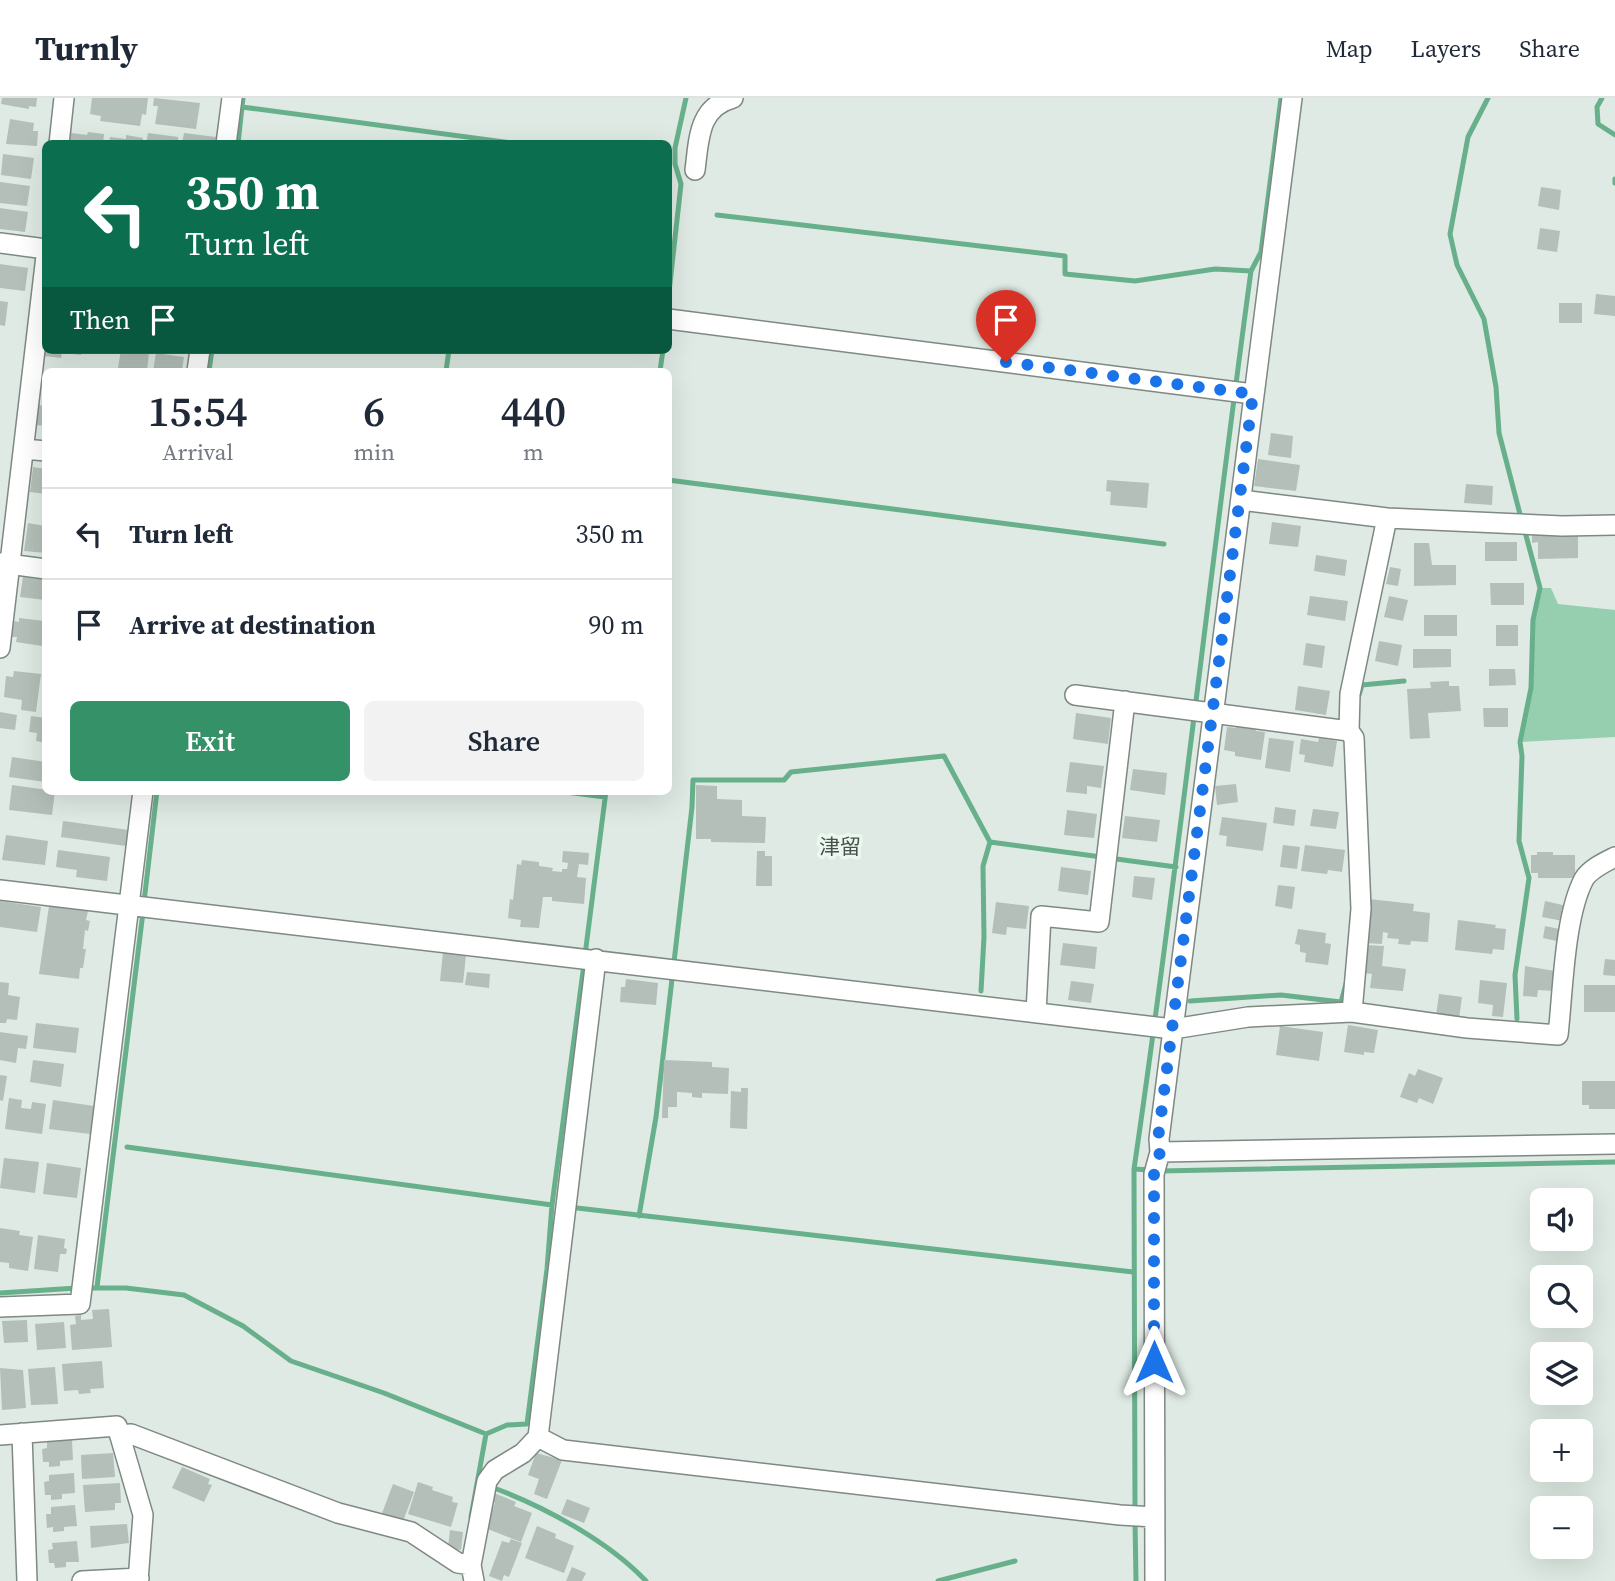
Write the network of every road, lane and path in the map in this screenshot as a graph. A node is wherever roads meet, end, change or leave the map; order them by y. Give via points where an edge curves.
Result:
1 (64, 98) edge
2 (232, 98) edge
3 (733, 98) edge
4 (1292, 98) edge
5 (59, 140) edge
6 (227, 140) edge
7 (696, 164) dead end
8 (0, 243) edge
9 (42, 248) edge
10 (42, 291) edge
11 (672, 320) edge
12 (1253, 394) junction
13 (24, 449) junction
14 (42, 451) edge
15 (1241, 500) junction
16 (1387, 518) junction
17 (1615, 525) edge
18 (5, 564) edge
19 (42, 569) edge
20 (0, 648) edge
21 (1075, 695) dead end
22 (1125, 701) junction
23 (1202, 710) junction
24 (1351, 735) junction
25 (143, 795) edge
26 (1615, 857) edge
27 (0, 890) edge
28 (138, 907) junction
29 (588, 958) junction
30 (1352, 1012) junction
31 (1036, 1013) junction
32 (1164, 1028) junction
33 (1615, 1144) edge
34 (1156, 1163) junction
35 (0, 1307) edge
36 (22, 1433) junction
37 (0, 1435) edge
38 (120, 1435) junction
39 (538, 1437) junction
40 (1155, 1517) junction
41 (468, 1570) edge
42 (139, 1580) edge
43 (27, 1581) edge
44 (82, 1581) edge
45 (1155, 1581) edge

1 - 5 street
2 - 6 street
3 - 7 street via 718,102 701,125
4 - 12 street
8 - 9 street
10 - 13 street
11 - 12 street
12 - 15 street
13 - 14 street
13 - 18 street
15 - 16 street
15 - 23 street
16 - 17 street
16 - 24 street via 1350,694
18 - 19 street
18 - 20 street
21 - 22 street
22 - 23 street
22 - 31 street via 1099,922 1041,916
23 - 24 street
23 - 32 street
24 - 30 street via 1361,909
25 - 28 street
26 - 30 street via 1586,876 1578,896 1558,1035
27 - 28 street
28 - 29 street
28 - 35 street via 80,1304
29 - 31 street
29 - 39 street
30 - 32 street via 1248,1017
31 - 32 street
32 - 34 street
33 - 34 street
34 - 40 street
36 - 37 street
36 - 38 street via 117,1426
36 - 43 street
38 - 41 street via 131,1434 338,1513 411,1532
38 - 42 street via 143,1515
39 - 40 street via 563,1450
39 - 41 street via 523,1453 495,1470 487,1482
40 - 45 street
42 - 44 street

